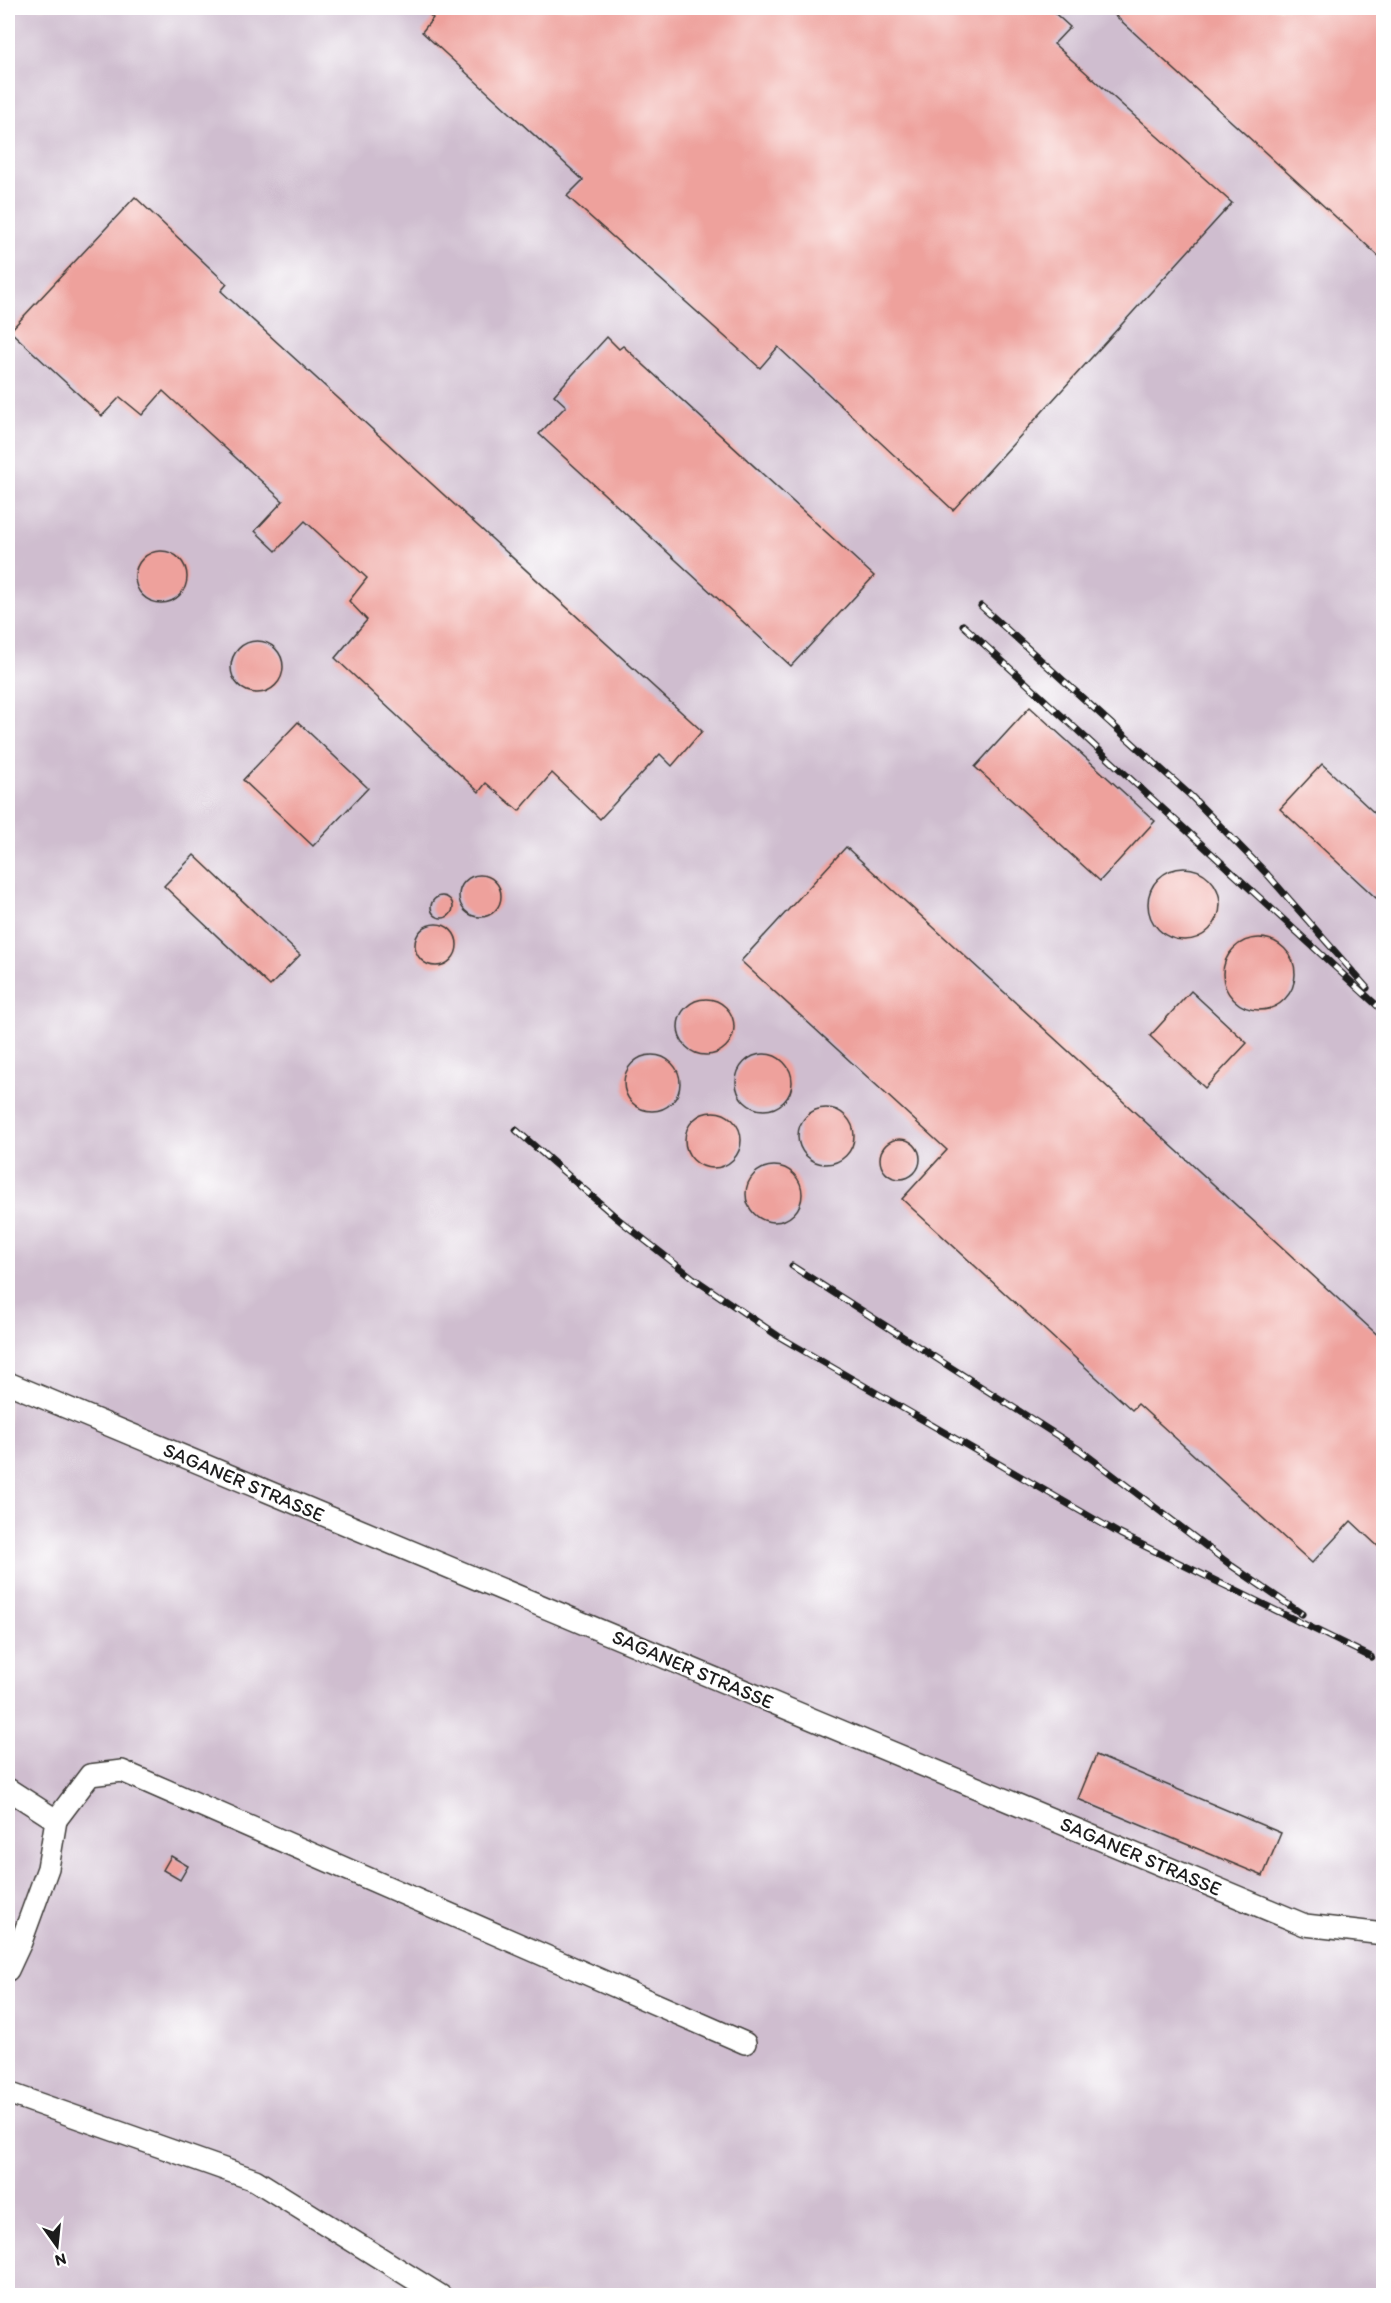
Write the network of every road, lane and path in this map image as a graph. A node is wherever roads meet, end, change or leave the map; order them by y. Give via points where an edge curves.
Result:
1 (8, 1383) edge
2 (8, 1789) edge
3 (56, 1820) junction
4 (1383, 1934) edge
5 (8, 1970) edge
6 (745, 2043) dead end
7 (8, 2093) edge
8 (441, 2295) edge

1 - 4 lane, SAGANER STRASSE via 1305,1925
2 - 3 lane
3 - 5 lane via 48,1868
3 - 6 lane via 90,1775 122,1771
7 - 8 lane via 255,2181

